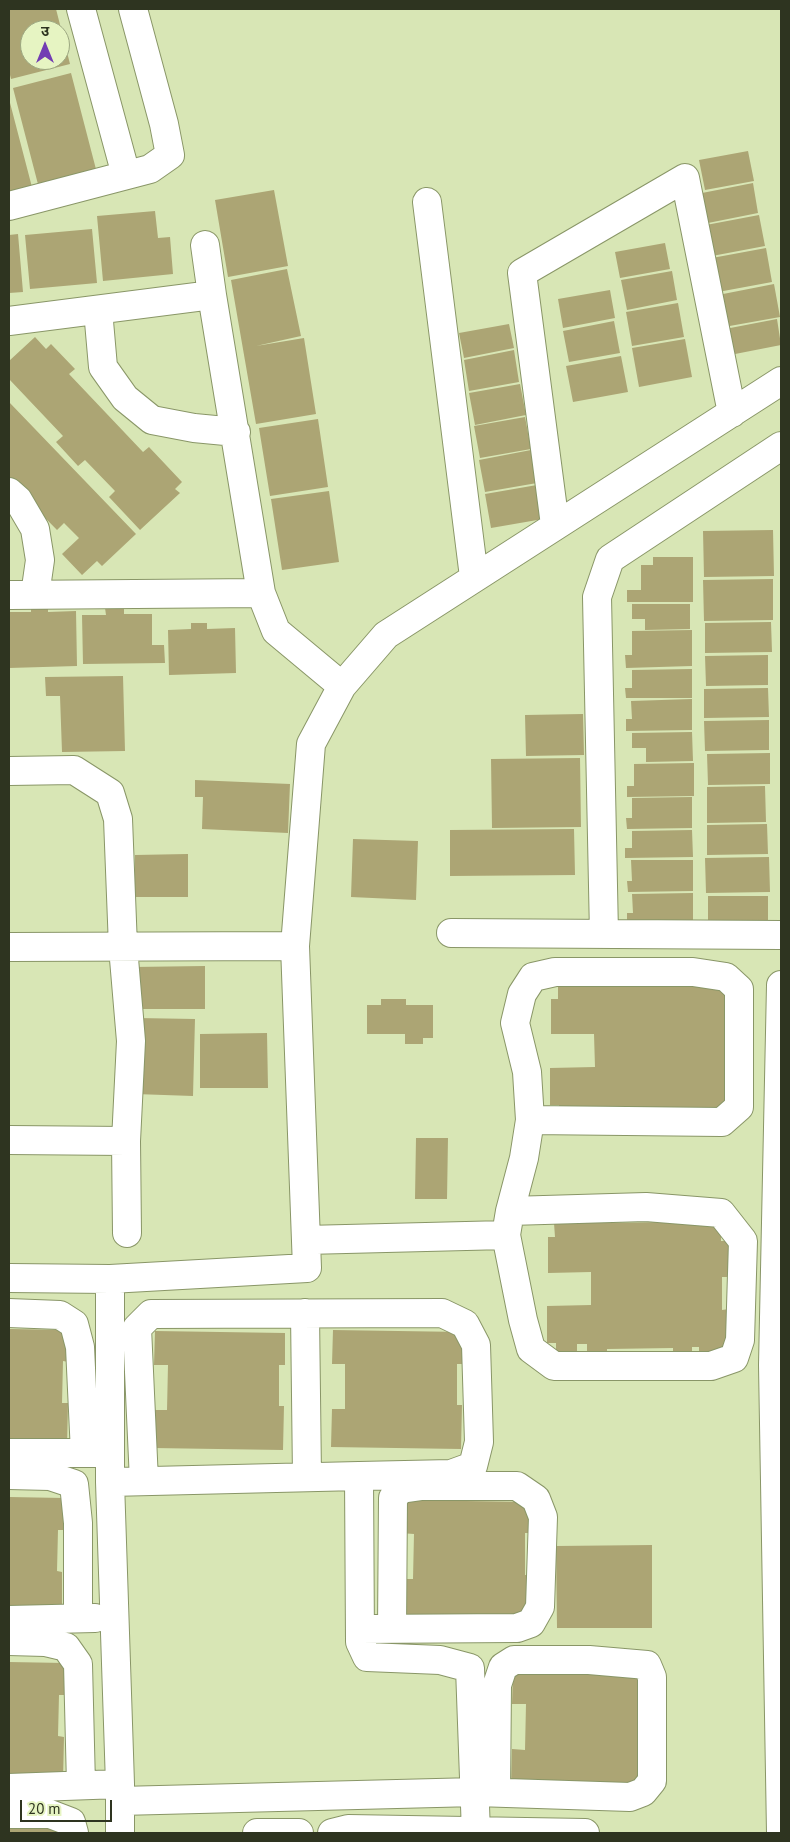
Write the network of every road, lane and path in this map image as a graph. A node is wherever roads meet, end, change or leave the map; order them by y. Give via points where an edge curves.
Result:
1 (81, 9) edge
2 (133, 9) edge
3 (126, 175) junction
4 (428, 202) dead end
5 (9, 206) edge
6 (205, 245) dead end
7 (212, 295) junction
8 (98, 310) junction
9 (9, 320) edge
10 (781, 381) edge
11 (732, 413) junction
12 (236, 432) junction
13 (781, 446) edge
14 (9, 492) edge
15 (555, 525) junction
16 (474, 577) junction
17 (261, 593) junction
18 (22, 595) edge
19 (342, 686) junction
20 (9, 771) edge
21 (451, 933) dead end
22 (604, 934) junction
23 (781, 936) edge
24 (295, 946) junction
25 (9, 947) edge
26 (123, 947) junction
27 (781, 985) edge
28 (530, 1120) junction
29 (9, 1140) edge
30 (126, 1141) junction
31 (508, 1223) junction
32 (127, 1233) dead end
33 (306, 1240) junction
34 (778, 1274) edge
35 (9, 1278) edge
36 (110, 1279) junction
37 (9, 1313) edge
38 (305, 1313) junction
39 (9, 1453) edge
40 (97, 1453) junction
41 (9, 1476) edge
42 (359, 1476) junction
43 (307, 1478) junction
44 (144, 1481) junction
45 (110, 1482) junction
46 (114, 1617) junction
47 (78, 1618) junction
48 (9, 1620) edge
49 (392, 1628) junction
50 (360, 1629) junction
51 (9, 1641) edge
52 (81, 1785) junction
53 (9, 1788) edge
54 (120, 1792) junction
55 (486, 1792) junction
56 (301, 1796) junction
57 (9, 1814) edge
58 (476, 1831) edge
59 (74, 1833) edge
60 (120, 1833) edge
61 (257, 1833) edge
62 (299, 1833) edge
63 (332, 1833) edge
64 (585, 1833) edge
65 (781, 1833) edge

1 - 3 street
2 - 3 street via 170,154 150,169
3 - 5 street
4 - 16 street
6 - 7 street
7 - 8 street
7 - 12 street
8 - 9 street
8 - 12 street via 103,368 125,398 152,420
10 - 11 street
11 - 15 street
11 - 15 street via 685,178 522,273
12 - 17 street
13 - 22 street via 610,559 597,597
14 - 18 street via 18,500 35,529 40,560
15 - 16 street
16 - 19 street via 386,634
17 - 18 street
17 - 19 street via 276,631
19 - 24 street via 311,744
20 - 26 street via 74,770 110,793 118,819
21 - 22 street
22 - 23 street
24 - 26 street
24 - 33 street
25 - 26 street
26 - 30 street via 131,1041
27 - 34 street
28 - 28 street via 527,1072 515,1023 522,994 533,977 555,972 693,972 726,977 739,989 739,1107 722,1122
28 - 31 street
29 - 30 street
30 - 32 street
31 - 31 street via 523,1320 531,1349 554,1366 711,1366 734,1358 740,1340 744,1241 721,1213 646,1207
31 - 33 street
33 - 36 street via 307,1268
34 - 65 street via 773,1365
35 - 36 street
36 - 40 street
37 - 40 street via 60,1315 74,1324
38 - 42 street via 442,1313 465,1324 476,1346 479,1442 473,1466 451,1474
38 - 43 street
38 - 44 street via 151,1314 137,1328
39 - 40 street
40 - 45 street
41 - 47 street via 50,1476 74,1484 78,1523
42 - 43 street
42 - 50 street
43 - 44 street
44 - 45 street
45 - 46 street
46 - 47 street
46 - 54 street
47 - 48 street
49 - 49 street via 517,1628 531,1623 540,1607 541,1597 543,1517 536,1499 517,1486 401,1489 393,1498
49 - 50 street
50 - 55 street via 360,1642 367,1657 440,1660 470,1668
51 - 52 street via 45,1642 66,1647 78,1664
52 - 53 street
52 - 54 street
54 - 56 street
54 - 60 street
55 - 55 street via 497,1685 503,1667 514,1660 589,1660 647,1665 652,1677 652,1781 643,1792 630,1797
55 - 56 street
55 - 58 street
56 - 62 street
57 - 59 street via 50,1814 71,1822
58 - 63 street via 348,1829
58 - 64 street
61 - 62 street

